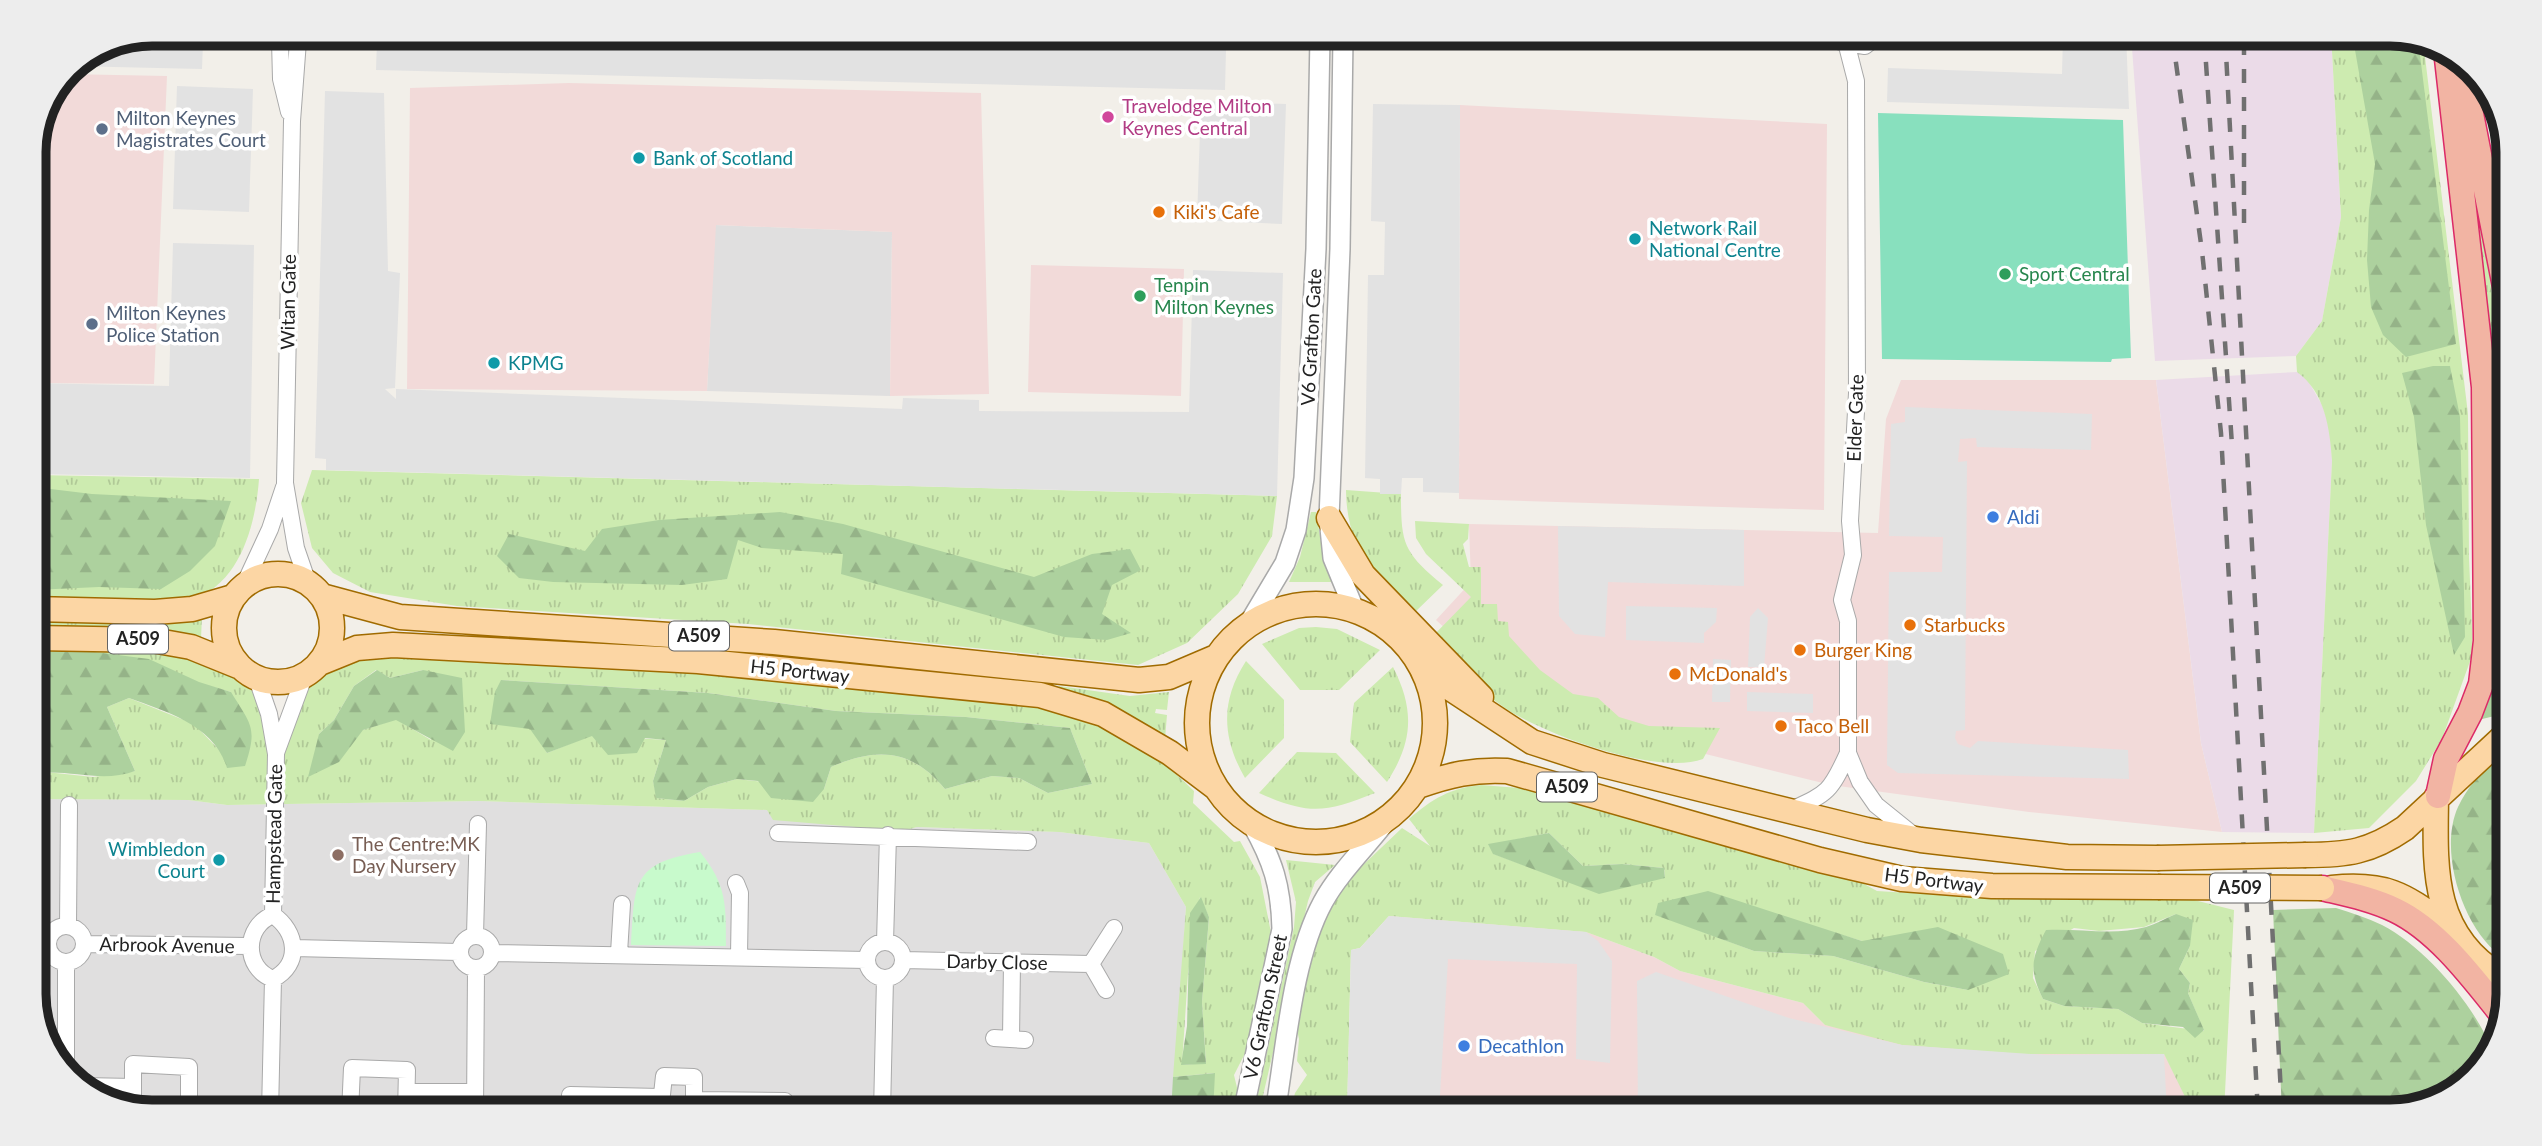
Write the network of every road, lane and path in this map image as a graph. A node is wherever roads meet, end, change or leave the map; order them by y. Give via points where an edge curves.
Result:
1 (280, 46) edge
2 (298, 46) edge
3 (1320, 46) edge
4 (1343, 46) edge
5 (1842, 46) edge
6 (1872, 46) edge
7 (2447, 62) edge
8 (2463, 74) edge
9 (1856, 81) junction
10 (292, 121) junction
11 (2496, 241) edge
12 (285, 483) junction
13 (1329, 518) junction
14 (315, 589) junction
15 (239, 591) junction
16 (46, 609) edge
17 (1354, 609) junction
18 (1391, 618) junction
19 (1235, 637) junction
20 (46, 638) edge
21 (1421, 656) junction
22 (312, 670) junction
23 (248, 673) junction
24 (2496, 743) edge
25 (1848, 753) junction
26 (276, 754) junction
27 (1215, 787) junction
28 (2437, 797) junction
29 (69, 805) dead end
30 (1400, 807) junction
31 (1788, 811) junction
32 (478, 824) dead end
33 (1252, 824) junction
34 (778, 833) dead end
35 (888, 835) junction
36 (1921, 841) junction
37 (1028, 842) dead end
38 (736, 883) dead end
39 (2322, 888) junction
40 (622, 904) dead end
41 (273, 915) junction
42 (68, 926) junction
43 (1114, 928) dead end
44 (2454, 932) junction
45 (475, 935) junction
46 (46, 939) edge
47 (885, 943) junction
48 (84, 944) junction
49 (250, 946) junction
50 (294, 948) junction
51 (46, 949) edge
52 (459, 952) junction
53 (493, 953) junction
54 (620, 953) junction
55 (739, 956) junction
56 (867, 960) junction
57 (903, 960) junction
58 (66, 962) junction
59 (1012, 962) junction
60 (1091, 964) junction
61 (476, 969) junction
62 (2496, 973) edge
63 (885, 978) junction
64 (273, 979) junction
65 (1107, 990) dead end
66 (2495, 1006) edge
67 (994, 1038) dead end
68 (66, 1057) edge
69 (99, 1086) edge
70 (133, 1087) dead end
71 (408, 1092) junction
72 (475, 1092) junction
73 (570, 1095) dead end
74 (270, 1100) edge
75 (349, 1100) edge
76 (407, 1100) edge
77 (475, 1100) edge
78 (615, 1100) edge
79 (661, 1100) edge
80 (695, 1100) edge
81 (882, 1100) edge
82 (1246, 1100) edge
83 (1277, 1100) edge

1 - 10 street, Witan Gate via 281,79
2 - 10 street, Witan Gate
3 - 19 street, V6 Grafton Gate via 1316,249 1300,510 1285,563
4 - 13 street, V6 Grafton Gate
5 - 9 street, Elder Gate
6 - 9 street, Elder Gate
7 - 28 highway via 2484,387 2486,641 2481,684 2446,759
8 - 11 highway
9 - 25 street, Elder Gate via 1853,555 1842,600 1848,621
10 - 12 street, Witan Gate
12 - 14 street, Witan Gate via 296,548
12 - 15 street, Witan Gate via 270,529
13 - 17 street, V6 Grafton Gate via 1333,558
13 - 18 main road
14 - 15 main road via 276,574 259,577
14 - 19 main road, H5 Portway / A509 via 400,617 699,636 1139,680 1169,677
14 - 22 main road via 330,612 333,630 329,648
15 - 16 main road, A509 via 192,609
15 - 23 main road via 225,614 223,633 228,650
17 - 18 main road, A509
17 - 19 main road, A509 via 1301,604 1270,612
18 - 21 main road
19 - 27 main road, A509 via 1199,702 1198,741
20 - 23 main road, A509 via 152,639 191,648
21 - 30 main road via 1436,718 1428,766
21 - 31 main road, H5 Portway / A509 via 1500,723 1532,742 1603,765
22 - 23 main road via 273,683
22 - 26 street, Hampstead Gate
22 - 27 main road, H5 Portway / A509 via 357,648 393,645 698,661 1040,695 1112,719 1170,753
23 - 26 street, Hampstead Gate via 269,714
24 - 28 main road, H5 Portway
25 - 31 street, Elder Gate via 1825,795
25 - 36 street, Elder Gate via 1876,806
26 - 41 street, Hampstead Gate
27 - 33 main road, A509
28 - 36 main road, H5 Portway / A509, bridge via 2405,828 2371,848 2345,855 2067,857
28 - 44 main road via 2435,873
29 - 42 street
30 - 33 main road, A509 via 1360,834 1327,842 1292,840
30 - 39 main road, H5 Portway / A509, bridge via 1456,772 1507,771 1902,879 1992,886
30 - 83 street, V6 Grafton Street via 1335,883 1303,949
31 - 36 main road, H5 Portway / A509
32 - 45 street
33 - 82 street, V6 Grafton Street via 1273,861 1282,929
34 - 35 street
35 - 37 street
35 - 47 street
38 - 55 street via 740,893
39 - 44 main road, H5 Portway / A509 via 2385,888
39 - 66 highway via 2398,911 2431,936
40 - 54 street
41 - 49 street via 262,919
41 - 50 street via 285,923
42 - 46 street
42 - 48 street via 79,932
43 - 60 street
44 - 62 main road
45 - 52 street via 466,939
45 - 53 street via 486,939
47 - 56 street via 871,950
47 - 57 street via 899,950
48 - 49 street, Arbrook Avenue
48 - 58 street via 79,956
49 - 64 street via 252,961 261,974
50 - 52 street
50 - 64 street via 283,974
51 - 58 street
52 - 61 street via 463,962
53 - 54 street
53 - 61 street via 486,966
54 - 55 street
55 - 56 street
56 - 63 street via 874,975
57 - 59 street, Darby Close
57 - 63 street via 899,971
58 - 68 street
59 - 60 street, Darby Close
59 - 67 street via 1018,1039
60 - 65 street
61 - 72 street
63 - 81 street
64 - 74 street
69 - 70 street
71 - 72 street
71 - 75 street via 407,1070 352,1068
71 - 76 street
72 - 77 street
73 - 78 street
79 - 80 street via 664,1076 694,1077

